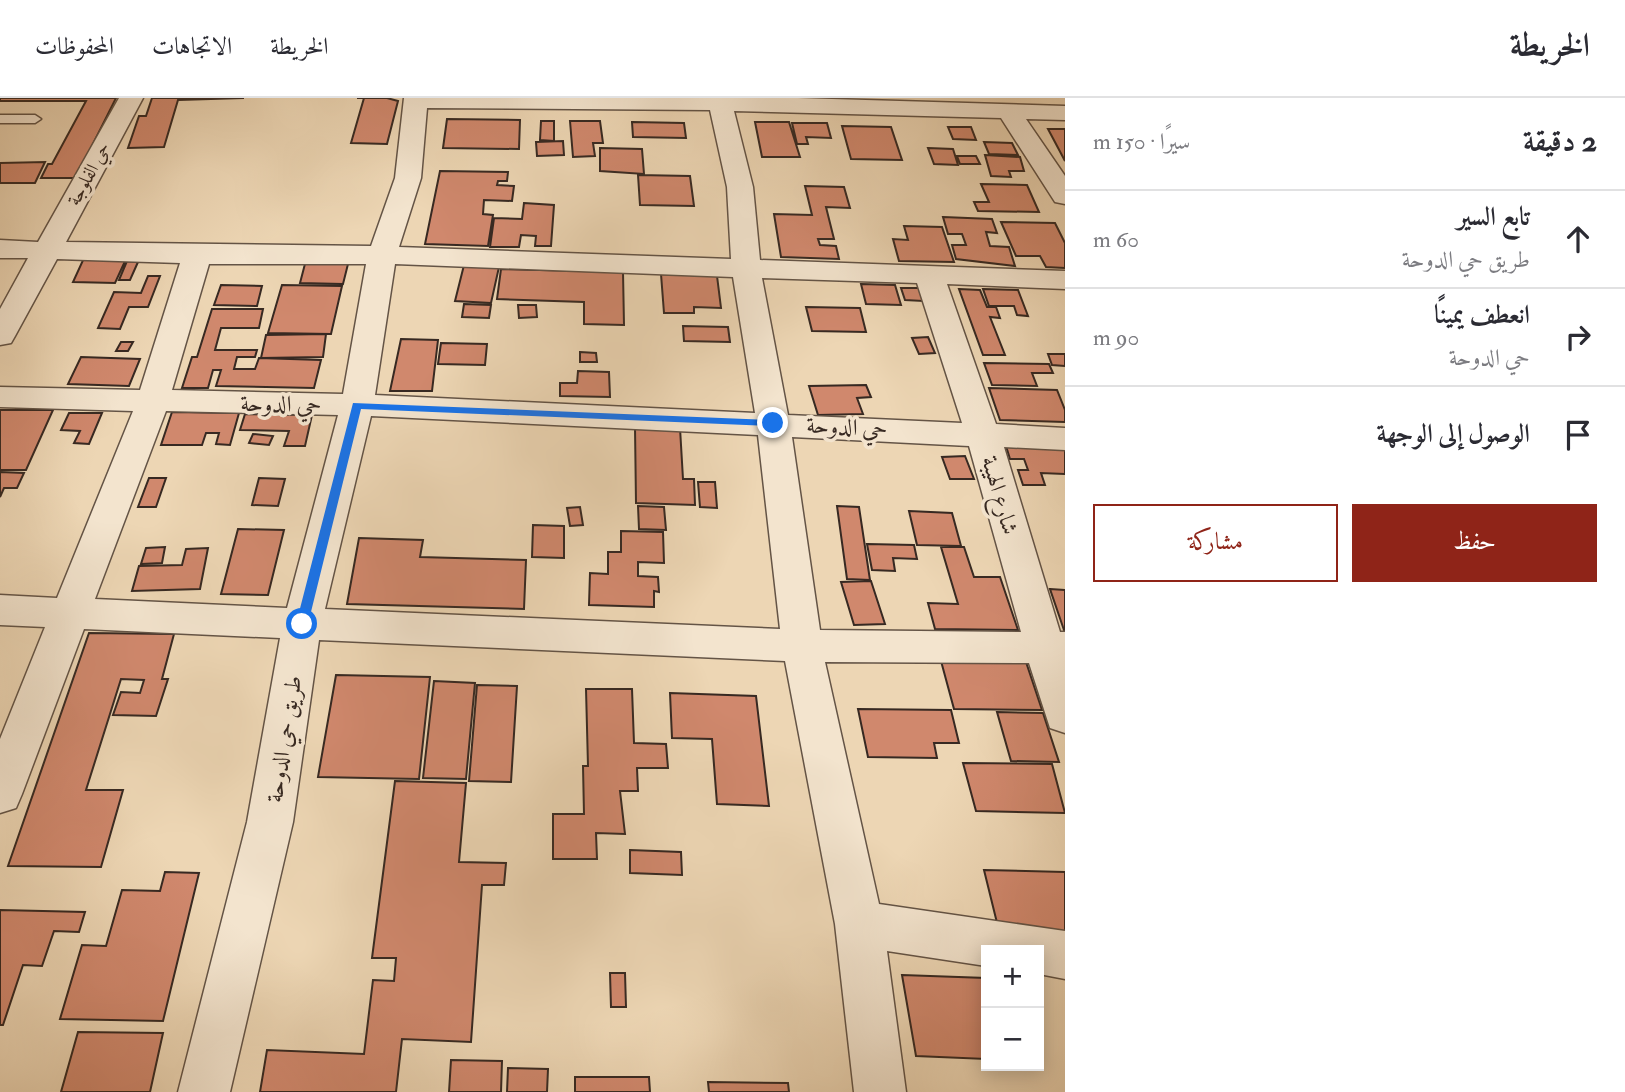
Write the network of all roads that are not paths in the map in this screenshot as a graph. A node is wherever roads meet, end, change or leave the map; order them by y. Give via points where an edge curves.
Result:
1 (131, 98) edge
2 (415, 99) edge
3 (720, 103) junction
4 (1009, 112) junction
5 (1065, 113) edge
6 (0, 119) edge
7 (36, 119) dead end
8 (1063, 188) edge
9 (0, 249) edge
10 (47, 251) junction
11 (197, 255) junction
12 (382, 255) junction
13 (746, 267) junction
14 (929, 276) junction
15 (1065, 281) edge
16 (0, 336) edge
17 (0, 397) edge
18 (153, 401) junction
19 (357, 405) junction
20 (773, 423) junction
21 (983, 435) junction
22 (1065, 439) edge
23 (0, 610) edge
24 (71, 613) junction
25 (302, 624) junction
26 (802, 646) junction
27 (1054, 648) edge
28 (1065, 716) edge
29 (0, 794) edge
30 (859, 925) junction
31 (997, 945) edge
32 (1044, 952) edge
33 (1065, 955) edge
34 (204, 1092) edge
35 (880, 1092) edge

1 - 10 street, حي الفلوجة
2 - 3 street
2 - 12 street, طريق حي الدوحة via 408,178
3 - 4 street
3 - 13 street via 740,187
4 - 5 street
4 - 8 street
6 - 7 lane
9 - 10 street
10 - 11 street
10 - 16 street, حي الفلوجة
11 - 12 street
11 - 18 street
12 - 13 street
12 - 19 street, طريق حي الدوحة
13 - 14 street
13 - 20 street
14 - 15 street
14 - 21 street, شارع الهيبة
17 - 18 street, حي الدوحة
18 - 19 street, حي الدوحة
18 - 24 street
19 - 20 street, حي الدوحة
19 - 25 street, طريق حي الدوحة
20 - 21 street, حي الدوحة
20 - 26 street
21 - 22 street, حي الدوحة
21 - 27 street, شارع الهيبة
23 - 24 street
24 - 25 street
24 - 29 street
25 - 26 street
25 - 34 street, طريق حي الدوحة via 270,822
26 - 27 street
26 - 30 street
27 - 28 street, شارع الهيبة
30 - 31 street
30 - 35 street
32 - 33 street

